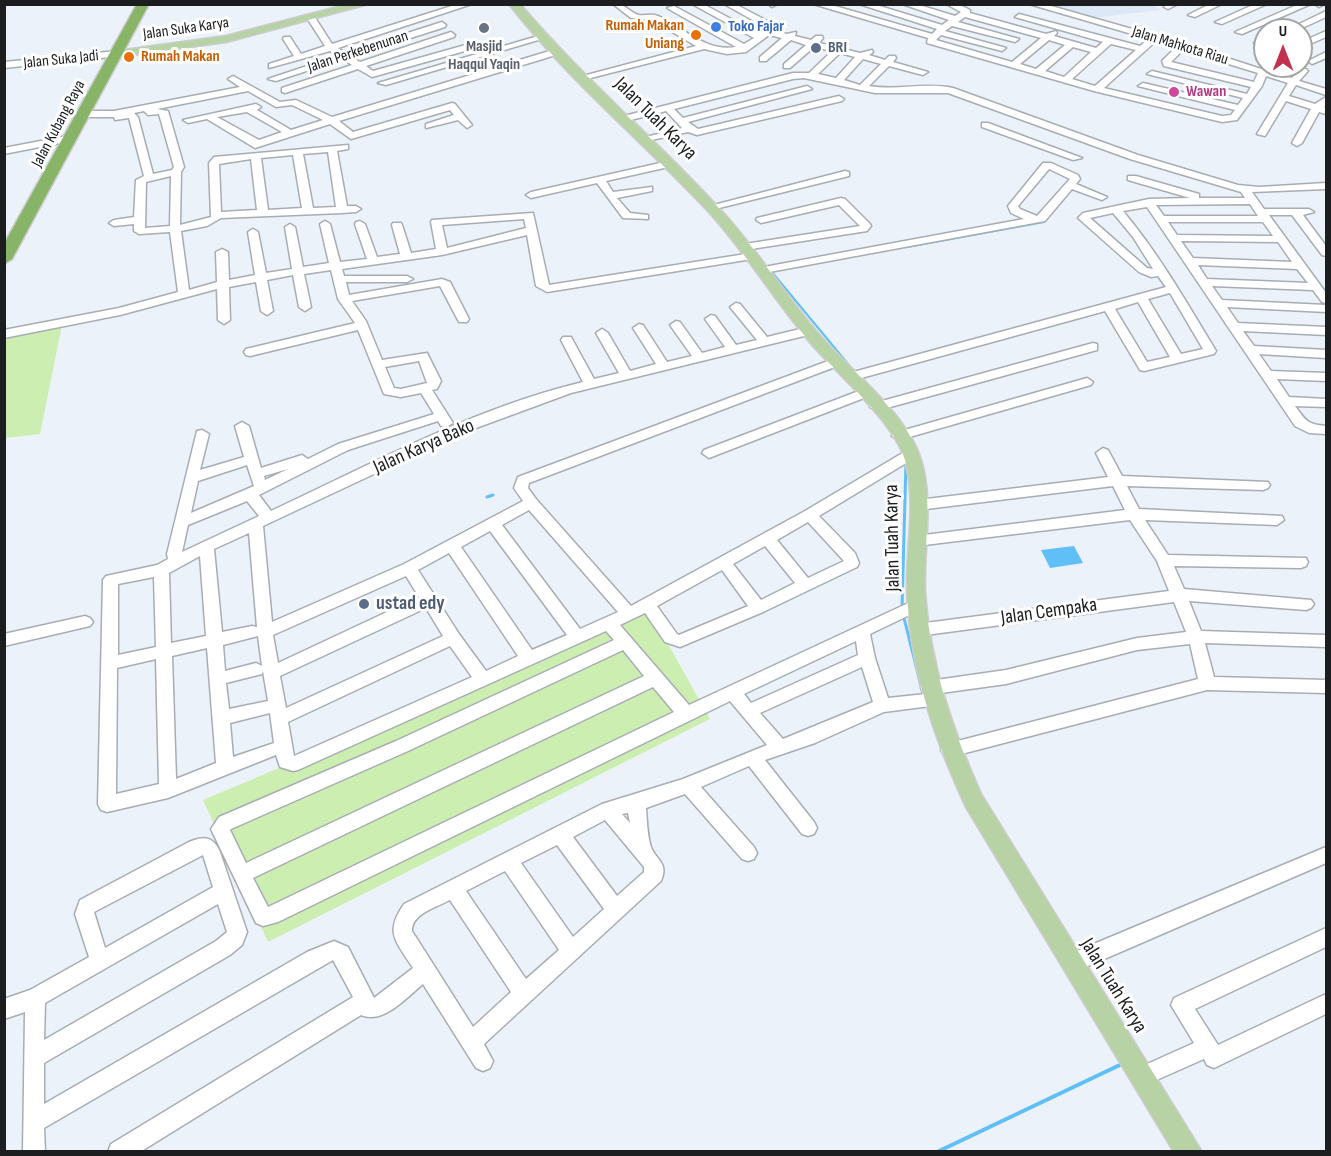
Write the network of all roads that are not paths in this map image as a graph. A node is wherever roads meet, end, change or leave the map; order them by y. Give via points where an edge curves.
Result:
1 (143, 4) edge
2 (363, 4) edge
3 (468, 4) edge
4 (514, 4) edge
5 (617, 4) edge
6 (681, 4) edge
7 (696, 4) edge
8 (728, 4) edge
9 (817, 4) edge
10 (906, 4) edge
11 (950, 4) edge
12 (1033, 4) edge
13 (1218, 4) edge
14 (1263, 4) edge
15 (1307, 4) edge
16 (1319, 4) edge
17 (867, 5) edge
18 (429, 7) dead end
19 (922, 7) edge
20 (672, 8) junction
21 (1326, 8) edge
22 (657, 12) junction
23 (439, 13) junction
24 (964, 14) junction
25 (747, 15) junction
26 (855, 15) junction
27 (1192, 15) dead end
28 (1074, 16) junction
29 (907, 17) junction
30 (1019, 17) dead end
31 (311, 18) junction
32 (728, 21) junction
33 (1219, 22) dead end
34 (442, 25) dead end
35 (896, 26) junction
36 (708, 28) junction
37 (944, 28) junction
38 (1060, 28) junction
39 (798, 30) dead end
40 (1026, 31) junction
41 (768, 32) junction
42 (1239, 32) dead end
43 (451, 35) dead end
44 (684, 35) junction
45 (788, 37) junction
46 (822, 37) dead end
47 (1047, 37) junction
48 (541, 38) junction
49 (760, 38) junction
50 (1155, 38) junction
51 (287, 39) dead end
52 (1015, 39) junction
53 (1109, 41) junction
54 (813, 44) junction
55 (1072, 44) junction
56 (704, 46) junction
57 (1182, 46) junction
58 (330, 47) junction
59 (469, 47) dead end
60 (842, 47) junction
61 (1002, 48) junction
62 (746, 49) junction
63 (1141, 49) junction
64 (1097, 51) junction
65 (556, 52) junction
66 (1212, 52) junction
67 (117, 54) junction
68 (865, 54) junction
69 (895, 56) dead end
70 (298, 57) junction
71 (343, 57) junction
72 (988, 58) junction
73 (763, 59) dead end
74 (1128, 60) junction
75 (1240, 60) junction
76 (886, 63) junction
77 (4, 64) edge
78 (1253, 64) edge
79 (357, 65) junction
80 (1014, 65) junction
81 (272, 66) dead end
82 (787, 66) dead end
83 (915, 66) junction
84 (1194, 70) junction
85 (923, 72) dead end
86 (1038, 72) junction
87 (1152, 74) junction
88 (812, 75) junction
89 (1220, 77) junction
90 (1261, 78) edge
91 (1285, 78) edge
92 (1297, 78) edge
93 (233, 79) dead end
94 (273, 79) dead end
95 (582, 79) junction
96 (777, 80) junction
97 (1066, 80) junction
98 (837, 82) junction
99 (1293, 82) junction
100 (383, 83) dead end
101 (1143, 86) junction
102 (1257, 86) junction
103 (249, 88) junction
104 (862, 88) junction
105 (807, 89) junction
106 (1097, 89) junction
107 (1324, 89) edge
108 (285, 90) dead end
109 (894, 91) junction
110 (1133, 97) junction
111 (1249, 97) junction
112 (1283, 97) junction
113 (1326, 100) edge
114 (276, 103) junction
115 (248, 108) junction
116 (668, 108) junction
117 (1241, 109) junction
118 (1322, 110) edge
119 (131, 115) junction
120 (208, 116) junction
121 (460, 116) junction
122 (83, 118) junction
123 (623, 119) junction
124 (188, 120) dead end
125 (331, 120) junction
126 (681, 121) junction
127 (467, 125) dead end
128 (985, 125) dead end
129 (429, 126) dead end
130 (1055, 128) junction
131 (690, 129) junction
132 (290, 133) junction
133 (1262, 134) dead end
134 (72, 138) junction
135 (645, 140) junction
136 (1035, 143) junction
137 (1298, 143) dead end
138 (344, 147) dead end
139 (256, 148) junction
140 (332, 148) junction
141 (4, 151) edge
142 (297, 151) junction
143 (1077, 158) dead end
144 (669, 164) junction
145 (176, 172) junction
146 (845, 174) dead end
147 (149, 177) junction
148 (1132, 178) dead end
149 (600, 180) junction
150 (1070, 185) junction
151 (1326, 186) edge
152 (648, 189) dead end
153 (531, 195) dead end
154 (1248, 195) junction
155 (610, 196) junction
156 (1298, 196) dead end
157 (1102, 197) dead end
158 (1214, 201) junction
159 (1149, 202) junction
160 (711, 207) junction
161 (356, 209) dead end
162 (342, 210) junction
163 (1116, 210) junction
164 (308, 211) junction
165 (1294, 212) junction
166 (1310, 212) dead end
167 (263, 213) junction
168 (217, 215) junction
169 (1262, 216) junction
170 (644, 217) dead end
171 (1160, 219) junction
172 (138, 220) junction
173 (761, 220) dead end
174 (1035, 220) junction
175 (114, 223) dead end
176 (325, 224) dead end
177 (360, 224) dead end
178 (397, 225) dead end
179 (175, 227) junction
180 (290, 227) dead end
181 (787, 228) junction
182 (532, 230) junction
183 (253, 232) dead end
184 (1138, 237) junction
185 (1173, 238) junction
186 (1209, 238) junction
187 (1280, 239) junction
188 (1111, 243) junction
189 (1254, 251) junction
190 (222, 252) dead end
191 (442, 252) junction
192 (749, 252) junction
193 (1326, 253) edge
194 (407, 257) junction
195 (4, 260) edge
196 (373, 261) junction
197 (1188, 261) junction
198 (1226, 262) junction
199 (334, 266) junction
200 (1301, 266) junction
201 (764, 270) junction
202 (298, 271) junction
203 (1160, 271) junction
204 (262, 277) junction
205 (338, 279) junction
206 (439, 282) junction
207 (1204, 282) junction
208 (224, 284) junction
209 (1317, 287) junction
210 (1173, 289) junction
211 (184, 296) junction
212 (1141, 298) junction
213 (344, 299) junction
214 (1326, 300) edge
215 (1218, 303) junction
216 (305, 307) dead end
217 (736, 307) dead end
218 (1108, 307) junction
219 (1326, 308) edge
220 (267, 311) dead end
221 (463, 319) dead end
222 (711, 319) dead end
223 (224, 320) dead end
224 (362, 325) junction
225 (676, 325) dead end
226 (1235, 327) junction
227 (639, 328) dead end
228 (808, 331) junction
229 (1321, 331) edge
230 (602, 333) dead end
231 (4, 334) edge
232 (567, 340) dead end
233 (764, 341) junction
234 (1092, 347) dead end
235 (732, 348) junction
236 (1251, 350) junction
237 (250, 352) dead end
238 (1326, 353) edge
239 (699, 357) junction
240 (1178, 359) junction
241 (836, 362) junction
242 (378, 365) junction
243 (663, 366) junction
244 (626, 375) junction
245 (1268, 375) junction
246 (850, 377) junction
247 (1326, 377) edge
248 (1087, 382) dead end
249 (591, 385) junction
250 (424, 388) junction
251 (864, 393) junction
252 (1286, 401) junction
253 (1326, 404) edge
254 (876, 407) junction
255 (441, 416) junction
256 (242, 426) dead end
257 (1326, 430) edge
258 (453, 432) junction
259 (202, 434) dead end
260 (899, 436) junction
261 (343, 447) junction
262 (709, 453) dead end
263 (1103, 453) dead end
264 (910, 454) junction
265 (252, 459) junction
266 (256, 474) junction
267 (194, 477) junction
268 (1117, 481) junction
269 (1263, 485) dead end
270 (255, 492) junction
271 (531, 503) junction
272 (918, 505) junction
273 (1134, 514) junction
274 (810, 515) junction
275 (1277, 520) dead end
276 (262, 521) junction
277 (182, 522) junction
278 (494, 524) junction
279 (767, 538) junction
280 (916, 541) junction
281 (451, 544) junction
282 (207, 548) junction
283 (178, 560) junction
284 (1164, 560) junction
285 (724, 561) junction
286 (1301, 562) dead end
287 (409, 568) junction
288 (161, 570) junction
289 (806, 586) junction
290 (1179, 595) junction
291 (430, 599) junction
292 (647, 604) junction
293 (1306, 604) dead end
294 (917, 605) junction
295 (758, 608) junction
296 (629, 614) junction
297 (85, 622) dead end
298 (609, 623) junction
299 (918, 630) junction
300 (862, 631) junction
301 (259, 632) junction
302 (577, 637) junction
303 (1196, 637) junction
304 (453, 638) junction
305 (4, 640) edge
306 (214, 640) junction
307 (1326, 641) edge
308 (626, 642) junction
309 (162, 651) junction
310 (867, 658) junction
311 (530, 659) junction
312 (109, 663) junction
313 (263, 672) junction
314 (656, 678) junction
315 (218, 679) junction
316 (483, 679) junction
317 (1207, 684) junction
318 (1326, 687) edge
319 (732, 692) junction
320 (931, 694) junction
321 (882, 705) junction
322 (266, 707) dead end
323 (749, 711) junction
324 (686, 714) junction
325 (221, 718) junction
326 (279, 719) junction
327 (780, 748) junction
328 (272, 749) dead end
329 (950, 750) junction
330 (752, 757) junction
331 (225, 767) junction
332 (688, 785) junction
333 (168, 790) junction
334 (636, 802) junction
335 (608, 810) junction
336 (808, 828) dead end
337 (560, 834) junction
338 (642, 851) junction
339 (748, 853) dead end
340 (1326, 855) edge
341 (508, 860) junction
342 (242, 874) junction
343 (453, 888) junction
344 (222, 892) junction
345 (616, 910) junction
346 (1326, 936) edge
347 (571, 951) junction
348 (100, 960) junction
349 (1072, 963) junction
350 (426, 970) junction
351 (524, 994) junction
352 (35, 998) junction
353 (365, 1001) junction
354 (1326, 1004) edge
355 (4, 1009) edge
356 (471, 1042) junction
357 (1208, 1047) junction
358 (34, 1057) junction
359 (483, 1061) dead end
360 (1143, 1076) junction
361 (34, 1122) junction
362 (34, 1152) edge
363 (119, 1152) edge
364 (1189, 1152) edge

1 - 67 highway, Jalan Kubang Raya
2 - 31 main road, Jalan Suka Karya
3 - 23 street
4 - 48 main road, Jalan Tuah Karya
5 - 22 street via 635,16
6 - 20 street
7 - 32 street
8 - 25 street
9 - 26 street
10 - 19 street
11 - 24 street via 967,10
12 - 28 street, Jalan Mahkota Riau
13 - 27 street
14 - 33 street
15 - 42 street
16 - 21 street
17 - 26 street
17 - 29 street
18 - 23 street
19 - 29 street
19 - 37 street
20 - 22 street
20 - 36 street
22 - 44 street
23 - 58 street
24 - 37 street
24 - 40 street
25 - 32 street
25 - 41 street via 772,27
26 - 35 street
28 - 38 street
28 - 50 street, Jalan Mahkota Riau
29 - 35 street
29 - 37 street
30 - 38 street
31 - 58 street
31 - 67 main road, Jalan Suka Karya via 226,39
32 - 36 street
32 - 49 street
34 - 71 street, Jalan Perkebenunan
35 - 37 street
36 - 44 street
36 - 62 street
37 - 52 street
37 - 61 street
37 - 72 street via 931,43
38 - 47 street
38 - 53 street
39 - 45 street
40 - 47 street
40 - 52 street
41 - 45 street
41 - 49 street
43 - 79 street
44 - 56 street
45 - 54 street
45 - 73 street
46 - 54 street
47 - 55 street
47 - 80 street
48 - 65 main road, Jalan Tuah Karya
48 - 100 street
49 - 62 street
50 - 57 street, Jalan Mahkota Riau
50 - 63 street
51 - 70 street
52 - 61 street
53 - 63 street
53 - 64 street
54 - 60 street
54 - 82 street
55 - 64 street
55 - 86 street
56 - 62 street via 722,53
56 - 95 street
57 - 66 street, Jalan Mahkota Riau
57 - 84 street via 1166,63
58 - 70 street
58 - 71 street
59 - 79 street, Jalan Perkebenunan via 372,74
60 - 68 street
60 - 88 street
61 - 72 street
63 - 74 street
64 - 97 street
65 - 95 main road, Jalan Tuah Karya
65 - 125 street
66 - 75 street, Jalan Mahkota Riau
66 - 84 street
67 - 77 street, Jalan Suka Jadi
67 - 122 highway, Jalan Kubang Raya
68 - 76 street
68 - 98 street
69 - 76 street
70 - 81 street
71 - 79 street
71 - 94 street, Jalan Perkebenunan
72 - 80 street
74 - 87 street via 1155,67
74 - 106 street
75 - 78 street, Jalan Mahkota Riau
75 - 89 street
76 - 83 street
76 - 104 street
79 - 108 street
80 - 86 street
83 - 85 street
83 - 109 street
84 - 89 street
86 - 97 street
87 - 101 street
87 - 111 street
88 - 96 street
88 - 98 street
89 - 102 street
90 - 102 street
91 - 99 street, Jalan Mahkota Riau
92 - 99 street
93 - 103 street
95 - 123 main road, Jalan Tuah Karya
96 - 105 street
96 - 116 street
97 - 106 street
98 - 104 street
99 - 107 street, Jalan Mahkota Riau
99 - 112 street
101 - 110 street
101 - 117 street
102 - 111 street
103 - 114 street
103 - 122 street
104 - 109 street
105 - 126 street
105 - 131 street via 839,98 702,132
106 - 110 street
109 - 130 street via 950,90
110 - 117 street via 1230,120
111 - 117 street
112 - 118 street
112 - 133 street
113 - 118 street
114 - 115 street
114 - 125 street via 293,102
115 - 120 street
115 - 132 street
116 - 123 street
116 - 126 street
118 - 137 street
119 - 122 street via 96,123
119 - 145 street via 163,111 179,167
119 - 147 street
120 - 124 street
120 - 139 street
121 - 125 street via 452,106 351,136
121 - 127 street
121 - 129 street
122 - 134 highway, Jalan Kubang Raya
123 - 135 main road, Jalan Tuah Karya
125 - 132 street
126 - 131 street
128 - 136 street
130 - 136 street
130 - 154 street
131 - 135 street
132 - 139 street
134 - 141 street
134 - 195 highway, Jalan Kubang Raya
135 - 144 main road, Jalan Tuah Karya
136 - 143 street
138 - 140 street
139 - 142 street
139 - 167 street
139 - 168 street via 215,161
140 - 142 street
140 - 162 street
142 - 164 street
144 - 149 street
144 - 160 main road, Jalan Tuah Karya
145 - 147 street
145 - 179 street
146 - 160 street
147 - 172 street via 141,180
148 - 158 street
149 - 153 street
149 - 155 street
150 - 157 street
150 - 174 street via 1044,217
150 - 174 street via 1074,177 1047,165 1013,206 1015,211
151 - 154 street
152 - 155 street
154 - 156 street
154 - 158 street
154 - 169 street
155 - 170 street via 627,216
158 - 159 street
159 - 163 street
159 - 171 street
160 - 192 main road, Jalan Tuah Karya
161 - 162 street
162 - 164 street
163 - 184 street
163 - 188 street via 1083,218
164 - 167 street
165 - 166 street
165 - 169 street
165 - 193 street
167 - 168 street
168 - 179 street via 211,223
169 - 171 street
169 - 187 street
171 - 185 street
172 - 175 street
172 - 179 street via 139,231
173 - 181 street
174 - 201 street
176 - 199 street
177 - 196 street
178 - 194 street
179 - 211 street
180 - 202 street
181 - 181 street via 863,229 866,226 841,201
181 - 192 street
182 - 191 street
182 - 191 street via 526,214 436,222
182 - 192 street via 542,286 547,289
183 - 204 street
184 - 188 street
184 - 203 street
185 - 186 street
185 - 197 street
186 - 189 street
186 - 198 street
187 - 189 street
187 - 200 street
188 - 203 street via 1146,272
189 - 198 street
189 - 200 street
190 - 208 street
191 - 194 street
192 - 201 main road, Jalan Tuah Karya
194 - 196 street
196 - 199 street
197 - 198 street
197 - 207 street
199 - 202 street
199 - 205 street
200 - 209 street
201 - 228 main road, Jalan Tuah Karya
202 - 204 street
202 - 216 street
203 - 210 street
204 - 208 street
204 - 220 street
205 - 206 street via 418,278
205 - 213 street
206 - 213 street
206 - 221 street via 446,284
207 - 209 street
207 - 215 street
208 - 211 street
208 - 223 street
209 - 214 street
210 - 212 street
210 - 240 street via 1211,350
211 - 231 street
212 - 218 street
212 - 240 street
213 - 224 street
215 - 219 street
215 - 226 street
217 - 233 street
218 - 240 street via 1144,367
218 - 246 street
222 - 235 street
224 - 237 street
224 - 242 street
225 - 239 street
226 - 229 street
226 - 236 street
227 - 243 street
228 - 233 street, Jalan Karya Bako
228 - 241 main road, Jalan Tuah Karya
229 - 238 street
230 - 244 street
232 - 249 street
233 - 235 street, Jalan Karya Bako
234 - 254 street
235 - 239 street, Jalan Karya Bako
236 - 238 street
236 - 245 street
239 - 243 street, Jalan Karya Bako
241 - 246 main road, Jalan Tuah Karya
241 - 271 street via 523,480 521,488
242 - 250 street via 392,393
242 - 250 street via 423,356 435,377 432,386
243 - 244 street, Jalan Karya Bako
244 - 249 street, Jalan Karya Bako
245 - 247 street
245 - 252 street
246 - 251 main road, Jalan Tuah Karya
248 - 260 street
249 - 258 street, Jalan Karya Bako via 567,390
250 - 255 street
251 - 254 main road, Jalan Tuah Karya
251 - 262 street
252 - 253 street
252 - 257 street via 1304,427
254 - 260 main road, Jalan Tuah Karya
255 - 258 street
255 - 261 street
256 - 265 street
258 - 276 street, Jalan Karya Bako
259 - 267 street
260 - 264 main road, Jalan Tuah Karya
261 - 266 street
261 - 270 street
263 - 268 street
264 - 272 main road, Jalan Tuah Karya
264 - 274 street
265 - 266 street
265 - 267 street
266 - 270 street
267 - 277 street
268 - 269 street
268 - 272 street
268 - 273 street
270 - 276 street
270 - 277 street
271 - 278 street
271 - 296 street
272 - 280 main road, Jalan Tuah Karya
273 - 275 street
273 - 280 street
273 - 284 street
274 - 279 street
274 - 289 street via 852,563
276 - 282 street, Jalan Karya Bako
276 - 301 street
277 - 283 street via 174,554
278 - 281 street
278 - 302 street
279 - 285 street
279 - 289 street
280 - 294 main road, Jalan Tuah Karya
281 - 287 street
281 - 311 street
282 - 283 street, Jalan Karya Bako
282 - 306 street
283 - 288 street, Jalan Karya Bako
284 - 286 street
284 - 290 street
285 - 292 street
285 - 295 street
287 - 291 street
287 - 301 street
288 - 309 street
288 - 312 street, Jalan Karya Bako via 111,580
289 - 295 street
290 - 293 street, Jalan Cempaka
290 - 299 street, Jalan Cempaka
290 - 303 street
291 - 304 street
291 - 313 street
292 - 295 street via 676,642
292 - 296 street
294 - 299 main road, Jalan Tuah Karya
294 - 300 street
296 - 298 street
297 - 305 street
298 - 302 street
298 - 308 street
299 - 320 main road, Jalan Tuah Karya
300 - 310 street
300 - 319 street
301 - 306 street
301 - 313 street
302 - 311 street
303 - 307 street
303 - 317 street
303 - 320 street via 1137,644
304 - 316 street
304 - 326 street
306 - 309 street
306 - 315 street
308 - 314 street
308 - 342 street via 225,823 220,829
309 - 312 street
309 - 333 street
310 - 321 street
310 - 323 street
311 - 316 street
312 - 333 street via 107,804
313 - 315 street
313 - 326 street
314 - 324 street
314 - 342 street
315 - 325 street
316 - 326 street via 293,764 286,762
317 - 318 street
317 - 329 street
319 - 323 street
319 - 324 street
320 - 321 street
320 - 329 main road, Jalan Tuah Karya
321 - 327 street
322 - 325 street
323 - 327 street
324 - 342 street via 271,916 263,917
325 - 331 street
327 - 330 street
328 - 331 street
329 - 349 main road, Jalan Tuah Karya via 973,800
330 - 332 street
330 - 336 street
331 - 333 street
332 - 334 street
332 - 339 street
334 - 335 street
334 - 338 street
335 - 337 street
335 - 338 street
337 - 341 street
337 - 345 street
338 - 345 street via 653,864 654,875
340 - 349 street
341 - 343 street
341 - 347 street
343 - 350 street via 411,910 402,923 403,934
343 - 351 street
344 - 348 street
344 - 348 street via 211,852 201,845 92,901 84,914
344 - 358 street via 237,932 230,944
345 - 347 street
346 - 357 street via 1181,1005
347 - 351 street
348 - 352 street
349 - 360 main road, Jalan Tuah Karya
350 - 353 street via 374,1008 368,1008
350 - 356 street
351 - 356 street
352 - 355 street
352 - 358 street
353 - 361 street via 341,954 334,950
353 - 363 street
354 - 357 street via 1214,1058
356 - 359 street
357 - 360 street
358 - 361 street
360 - 364 main road, Jalan Tuah Karya
361 - 362 street

